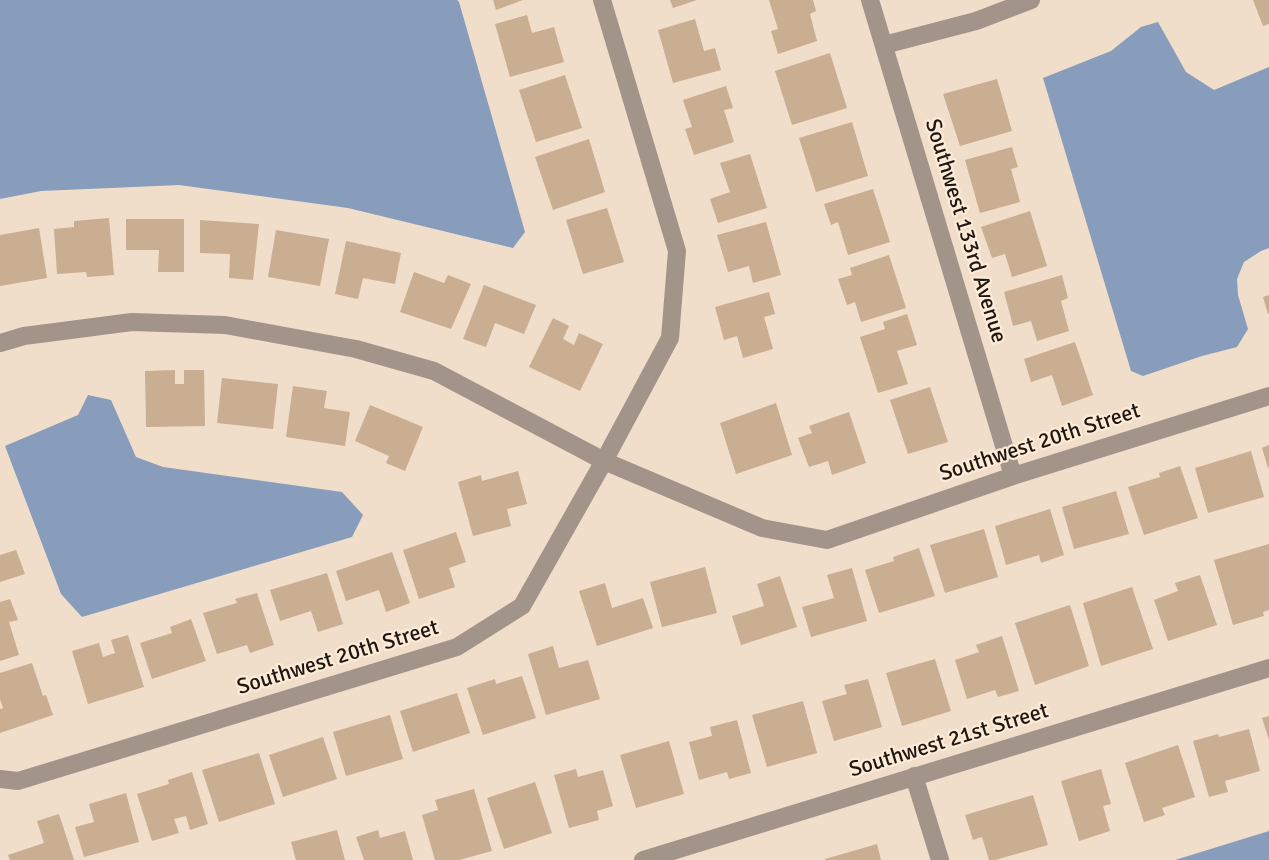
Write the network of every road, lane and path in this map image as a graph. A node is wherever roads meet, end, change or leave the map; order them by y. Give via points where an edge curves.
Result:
1 (602, 0) edge
2 (870, 0) edge
3 (1030, 0) edge
4 (884, 45) junction
5 (0, 343) edge
6 (1269, 396) edge
7 (604, 461) junction
8 (1013, 476) junction
9 (1269, 668) edge
10 (914, 776) junction
11 (0, 779) edge
12 (643, 860) edge
13 (940, 860) edge

1 - 7 street, Southwest 20th Street via 677,251 670,338
2 - 4 street, Southwest 133rd Avenue
3 - 4 street via 976,21
4 - 8 street, Southwest 133rd Avenue
5 - 7 street via 24,336 132,322 225,325 356,348 435,371
6 - 8 street, Southwest 20th Street
7 - 8 street, Southwest 20th Street via 762,528 827,540
7 - 11 street, Southwest 20th Street via 522,606 457,646 18,781
9 - 10 street, Southwest 21st Street
10 - 12 street, Southwest 21st Street
10 - 13 street

